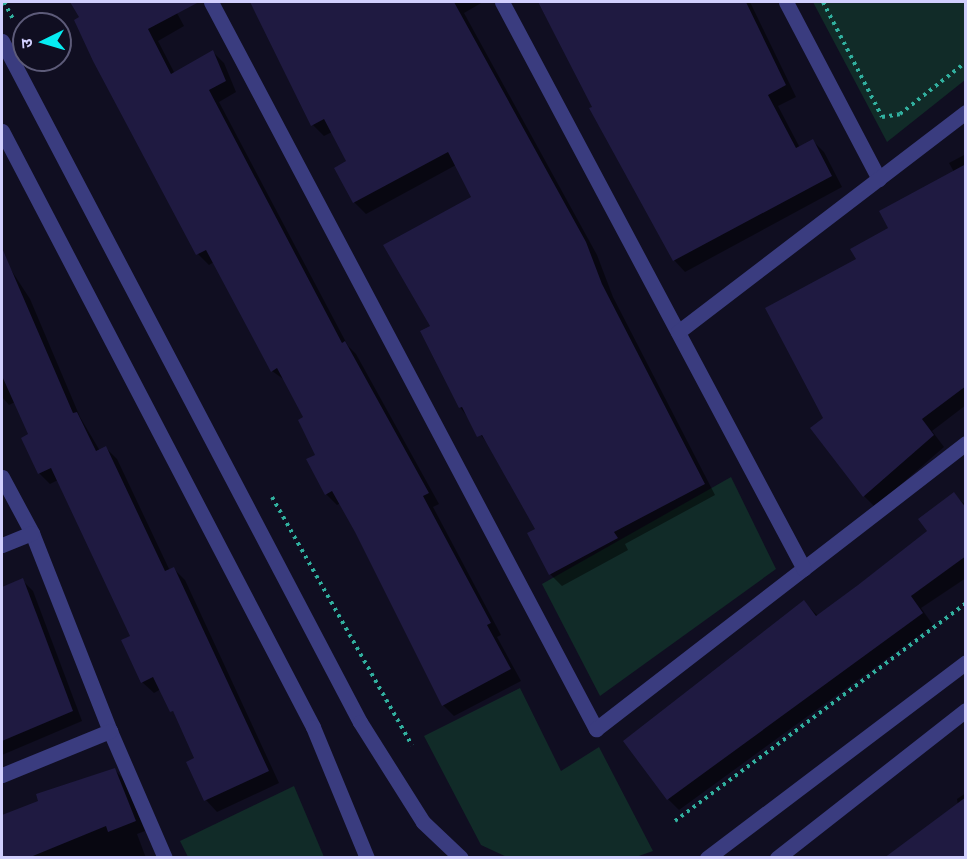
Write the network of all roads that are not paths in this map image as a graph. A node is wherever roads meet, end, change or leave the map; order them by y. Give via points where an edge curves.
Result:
1 (211, 2) edge
2 (502, 2) edge
3 (786, 2) edge
4 (2, 41) edge
5 (966, 112) edge
6 (2, 131) edge
7 (879, 179) junction
8 (678, 332) junction
9 (966, 444) edge
10 (2, 477) edge
11 (32, 533) junction
12 (2, 545) edge
13 (804, 569) junction
14 (966, 662) edge
15 (966, 710) edge
16 (110, 731) junction
17 (2, 775) edge
18 (165, 858) edge
19 (367, 858) edge
20 (461, 858) edge
21 (706, 858) edge
22 (777, 858) edge

1 - 13 street via 596,729
2 - 8 street
3 - 7 street
4 - 20 street via 360,722 423,822
5 - 7 street
6 - 19 street via 313,727
7 - 8 street
8 - 13 street
9 - 13 street
10 - 11 street
11 - 12 street
11 - 16 street
14 - 21 street
15 - 22 street
16 - 17 street
16 - 18 street

